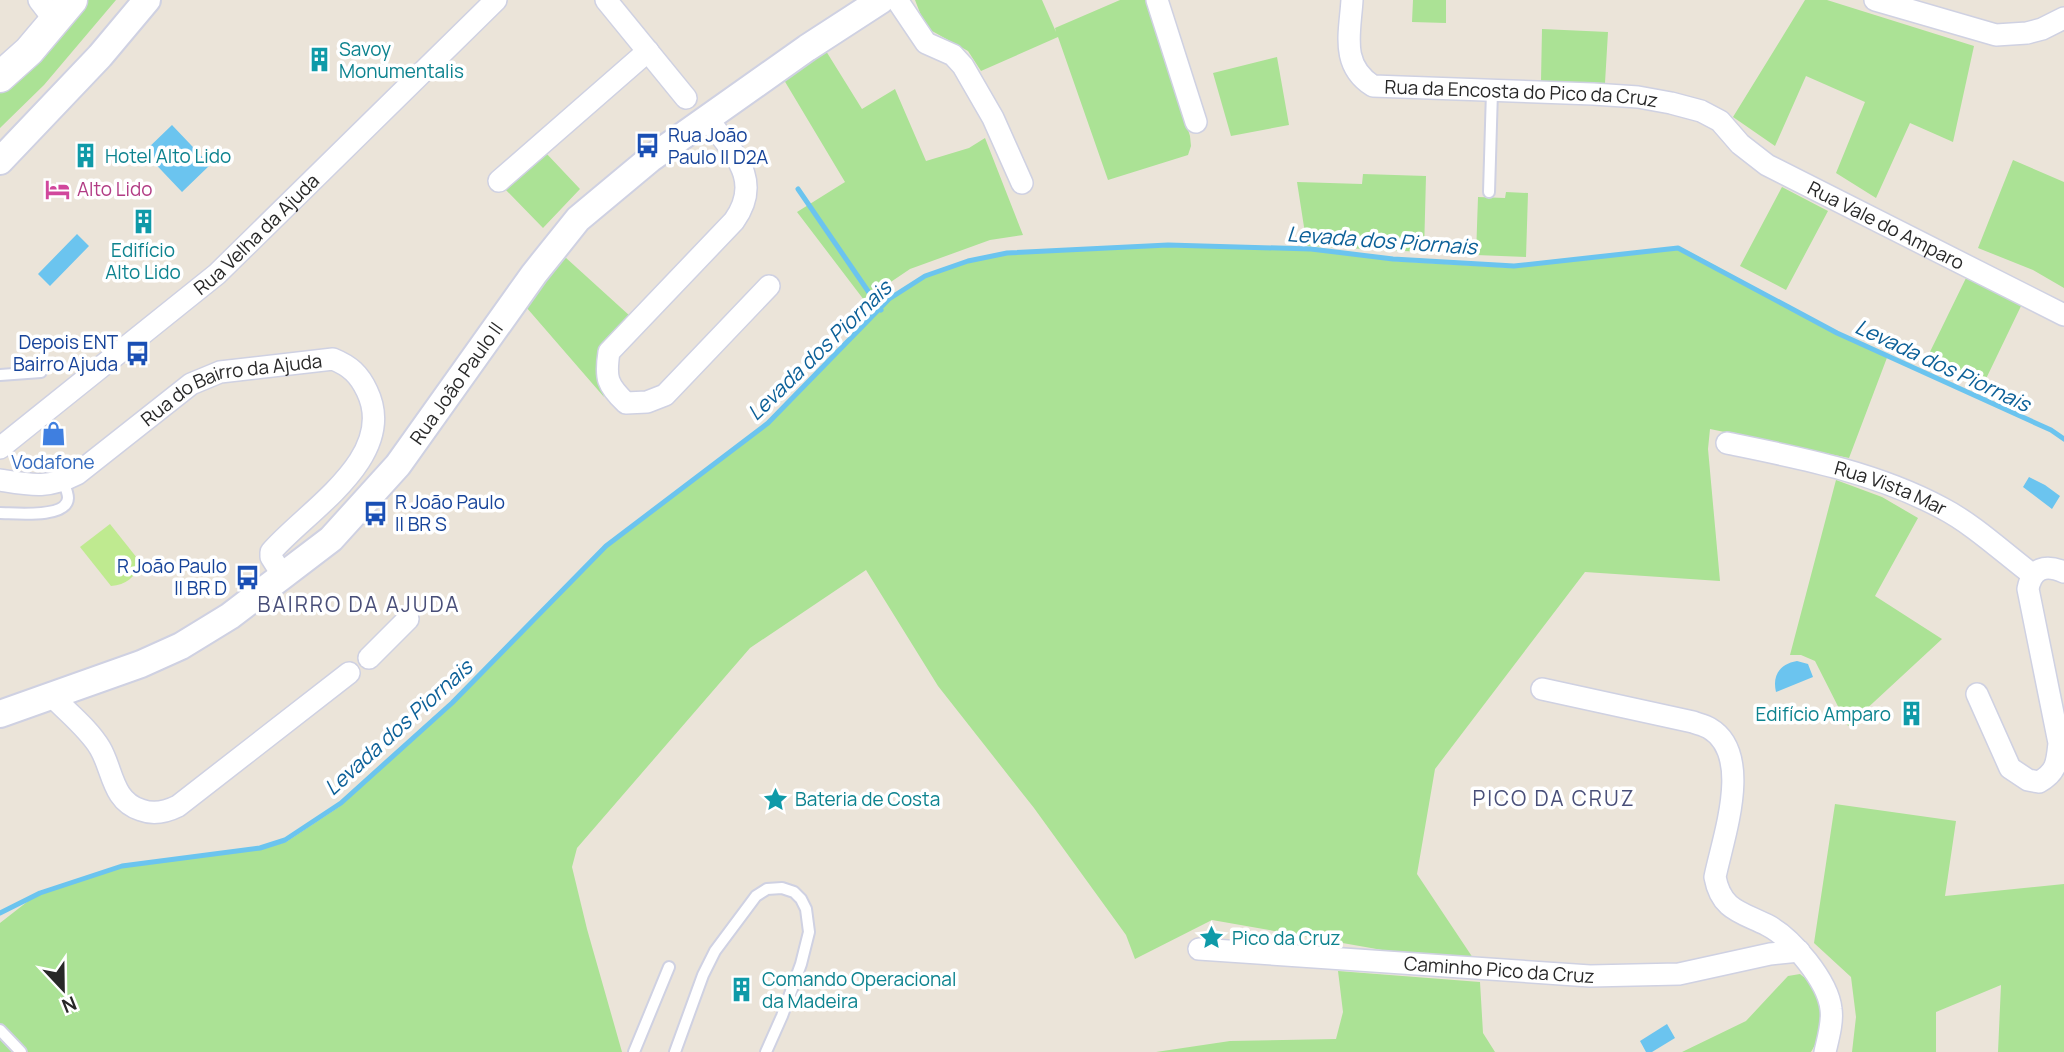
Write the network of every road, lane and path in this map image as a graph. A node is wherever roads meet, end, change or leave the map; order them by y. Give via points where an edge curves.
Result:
1 (147, 0) edge
2 (496, 0) edge
3 (606, 0) edge
4 (881, 0) edge
5 (897, 0) edge
6 (1157, 0) edge
7 (1352, 0) edge
8 (1875, 0) edge
9 (55, 7) edge
10 (2064, 18) edge
11 (648, 51) junction
12 (0, 77) edge
13 (1492, 91) junction
14 (686, 98) dead end
15 (707, 118) junction
16 (1720, 121) joint
17 (1196, 122) dead end
18 (0, 161) edge
19 (499, 181) dead end
20 (1022, 183) dead end
21 (1489, 192) dead end
22 (769, 286) dead end
23 (2064, 315) edge
24 (41, 372) dead end
25 (0, 375) edge
26 (1727, 443) dead end
27 (1, 445) edge
28 (0, 480) edge
29 (63, 481) junction
30 (0, 513) edge
31 (2064, 572) edge
32 (2033, 575) junction
33 (283, 576) junction
34 (408, 620) dead end
35 (369, 658) dead end
36 (349, 673) dead end
37 (1542, 689) dead end
38 (1977, 694) dead end
39 (51, 695) junction
40 (0, 715) edge
41 (1199, 949) dead end
42 (1799, 951) junction
43 (669, 967) dead end
44 (0, 1030) edge
45 (21, 1052) edge
46 (634, 1052) edge
47 (675, 1052) edge
48 (766, 1052) edge
49 (1825, 1052) edge

1 - 18 street
2 - 27 street, Rua Velha da Ajuda via 217,274
3 - 11 street
4 - 15 street, Rua João Paulo II
5 - 20 street via 926,43 953,55 963,66
6 - 17 street
7 - 13 street, Rua da Encosta do Pico da Cruz via 1349,50 1365,81 1382,88
8 - 10 street via 1996,35 2027,33
9 - 12 main road via 29,51
11 - 14 street
11 - 19 street
13 - 16 street, Rua da Encosta do Pico da Cruz via 1638,97 1702,111
13 - 21 lane
15 - 22 street via 743,167 743,209 609,352 610,388 626,403 665,395
15 - 33 street, Rua João Paulo II via 613,187 578,219 398,465 331,539
16 - 23 street, Rua Vale do Amparo via 1768,165
24 - 25 lane
26 - 32 street, Rua Vista Mar via 1824,463 1895,486 1944,509
28 - 29 street, Rua do Bairro da Ajuda via 47,486
29 - 30 lane via 67,502 57,510
29 - 33 street, Rua do Bairro da Ajuda via 191,384 220,372 333,359 347,365 360,376 372,401 374,422 346,482 271,552
31 - 32 street via 2052,566
32 - 38 street via 2028,589 2059,743 2050,776 2039,782 2028,780 2010,768
33 - 39 street, Rua João Paulo II via 181,646
34 - 35 street
36 - 39 street via 178,806 162,812 145,812 122,799 99,748
37 - 42 street via 1693,722 1718,736 1734,775 1714,877 1717,889 1731,908 1768,925
39 - 40 street, Rua João Paulo II
41 - 42 street, Caminho Pico da Cruz via 1590,976 1679,974
42 - 49 street via 1832,1010
43 - 46 lane
44 - 45 lane
47 - 48 lane via 715,951 756,896 782,888 801,899 810,932

